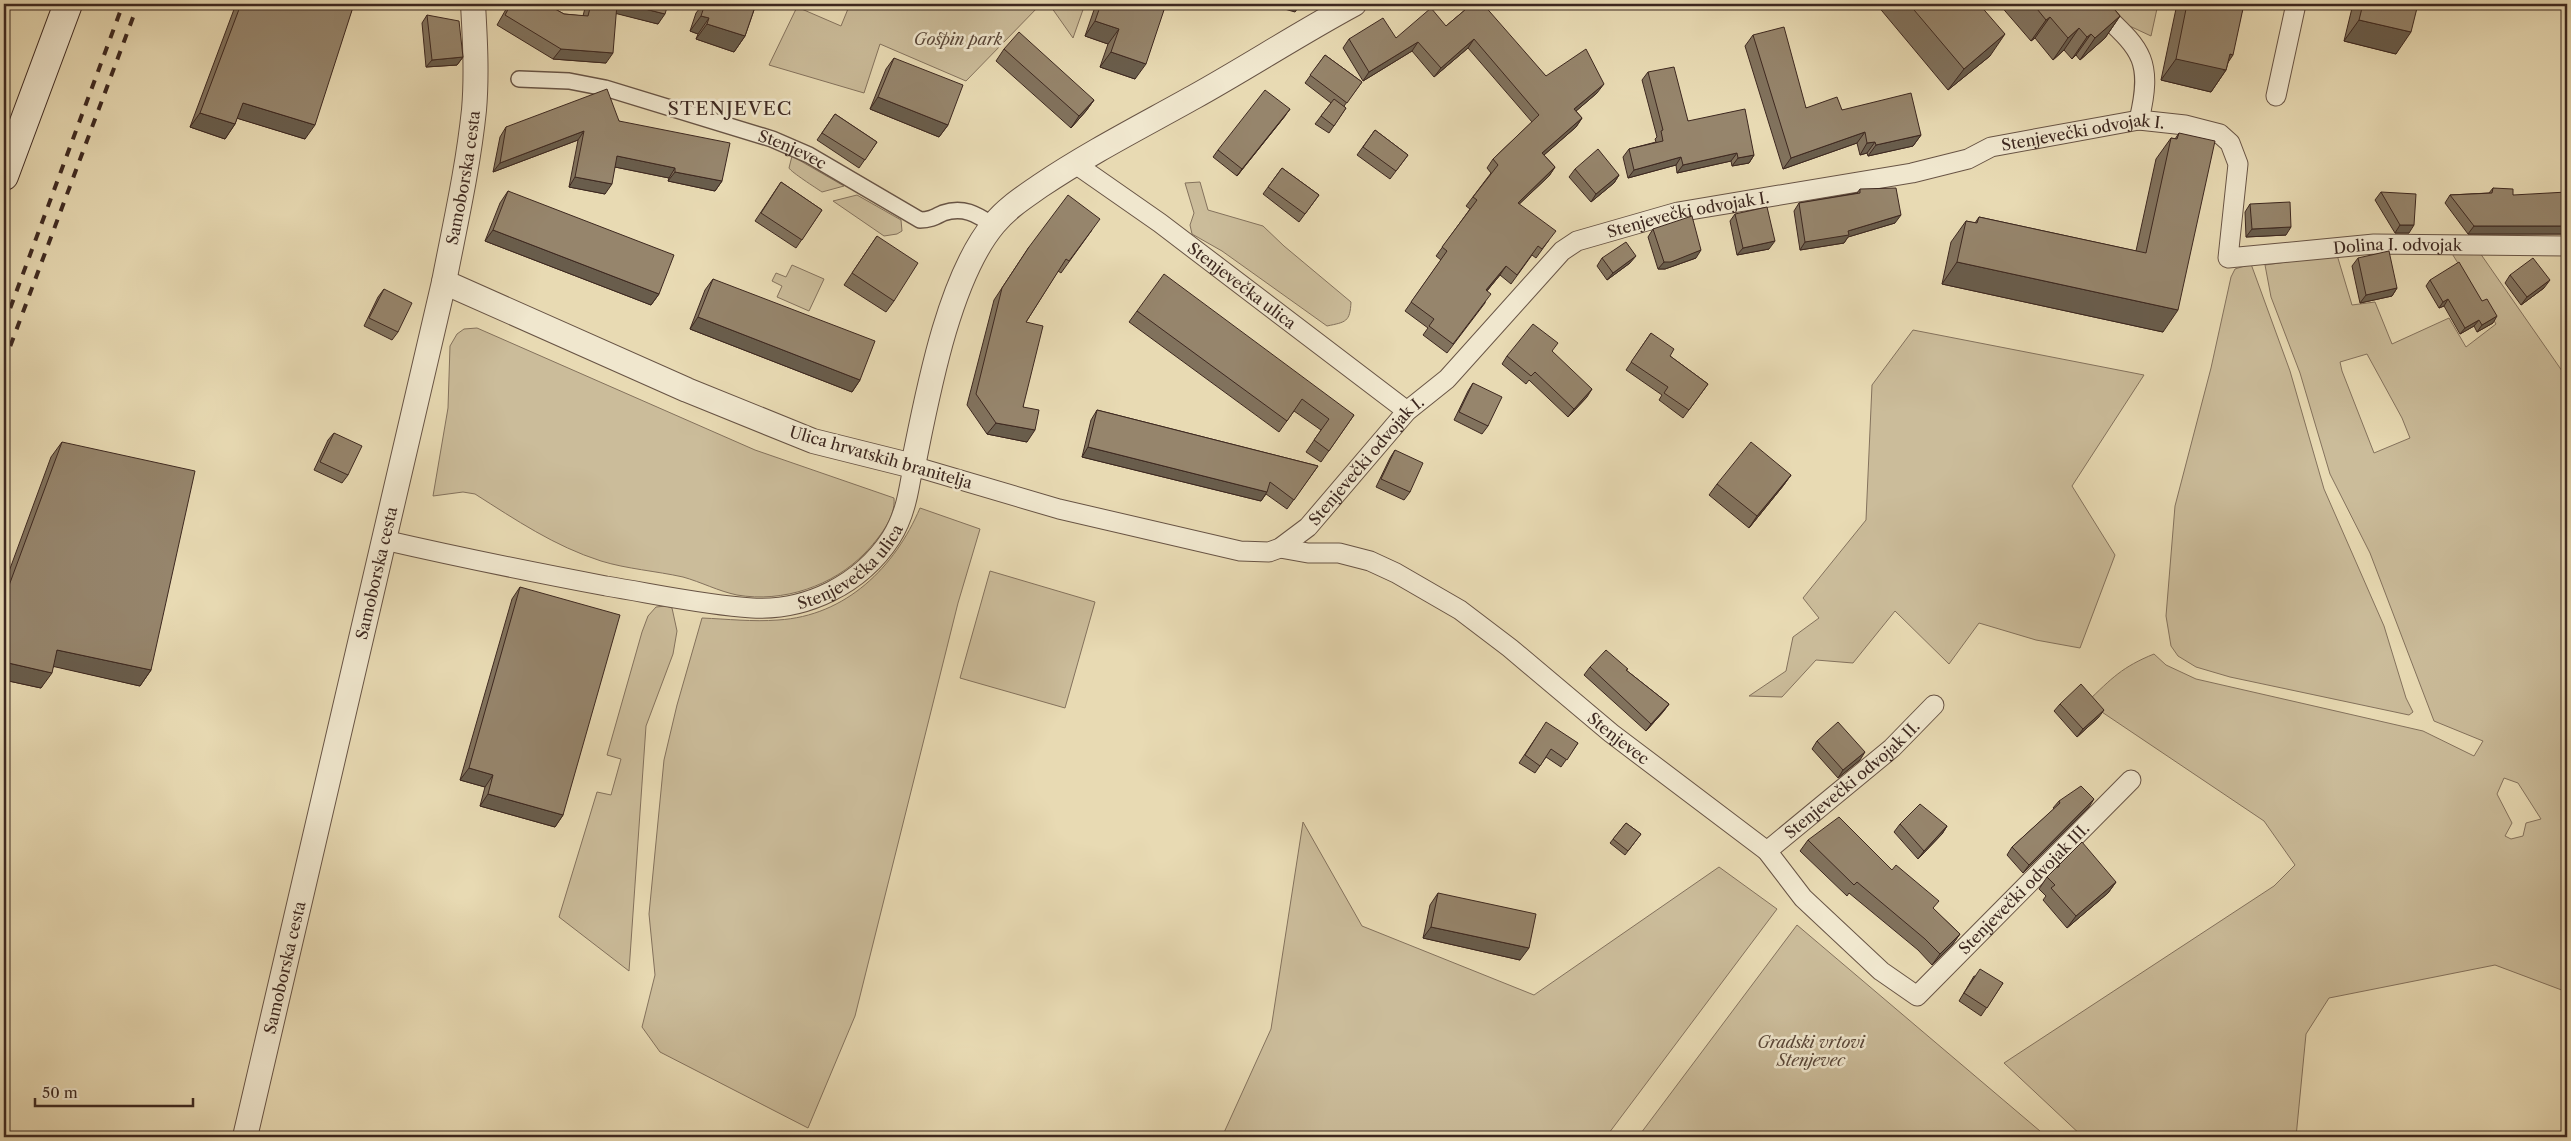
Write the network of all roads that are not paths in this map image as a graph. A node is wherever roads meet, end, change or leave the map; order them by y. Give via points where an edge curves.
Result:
1 (68, 4) edge
2 (473, 4) edge
3 (1354, 4) edge
4 (2093, 4) edge
5 (2296, 4) edge
6 (519, 78) dead end
7 (2276, 96) dead end
8 (2139, 120) junction
9 (1074, 163) junction
10 (4, 176) edge
11 (993, 225) junction
12 (2567, 246) edge
13 (2228, 258) joint
14 (444, 282) junction
15 (1408, 411) junction
16 (913, 466) junction
17 (384, 540) junction
18 (1280, 548) junction
19 (1934, 705) dead end
20 (2131, 780) dead end
21 (1767, 851) junction
22 (1917, 996) joint
23 (245, 1137) edge

1 - 10 main road
2 - 14 street, Samoborska cesta via 474,110
3 - 9 street, Stenjevečka ulica
4 - 8 street via 2135,46 2141,59 2146,91
5 - 7 street
6 - 11 street, Stenjevec via 569,81 605,88 700,116 772,139 808,155 920,220 931,220 961,210
8 - 13 street, Stenjevečki odvojak I. via 2220,134 2230,143 2238,164
8 - 15 street, Stenjevečki odvojak I. via 1991,147 1968,159 1912,173 1678,212 1577,241 1562,251 1447,379
9 - 11 street, Stenjevečka ulica via 1009,208
9 - 15 street, Stenjevečka ulica
11 - 16 street, Stenjevečka ulica via 958,289 934,371
12 - 13 street, Dolina I. odvojak via 2374,244
14 - 16 street, Ulica hrvatskih branitelja via 687,390 813,441
14 - 17 street, Samoborska cesta
15 - 18 street, Stenjevečki odvojak I. via 1314,521
16 - 17 street, Stenjevečka ulica via 908,500 902,515 892,537 873,563 823,596 783,606 754,608 643,592 520,570
16 - 18 street, Ulica hrvatskih branitelja via 1059,509 1198,542 1257,552
17 - 23 street, Samoborska cesta
18 - 21 street, Stenjevec via 1370,561 1460,610 1610,733
19 - 21 street, Stenjevečki odvojak II. via 1892,748
20 - 22 street, Stenjevečki odvojak III.
21 - 22 street, Stenjevec via 1810,904 1881,971

